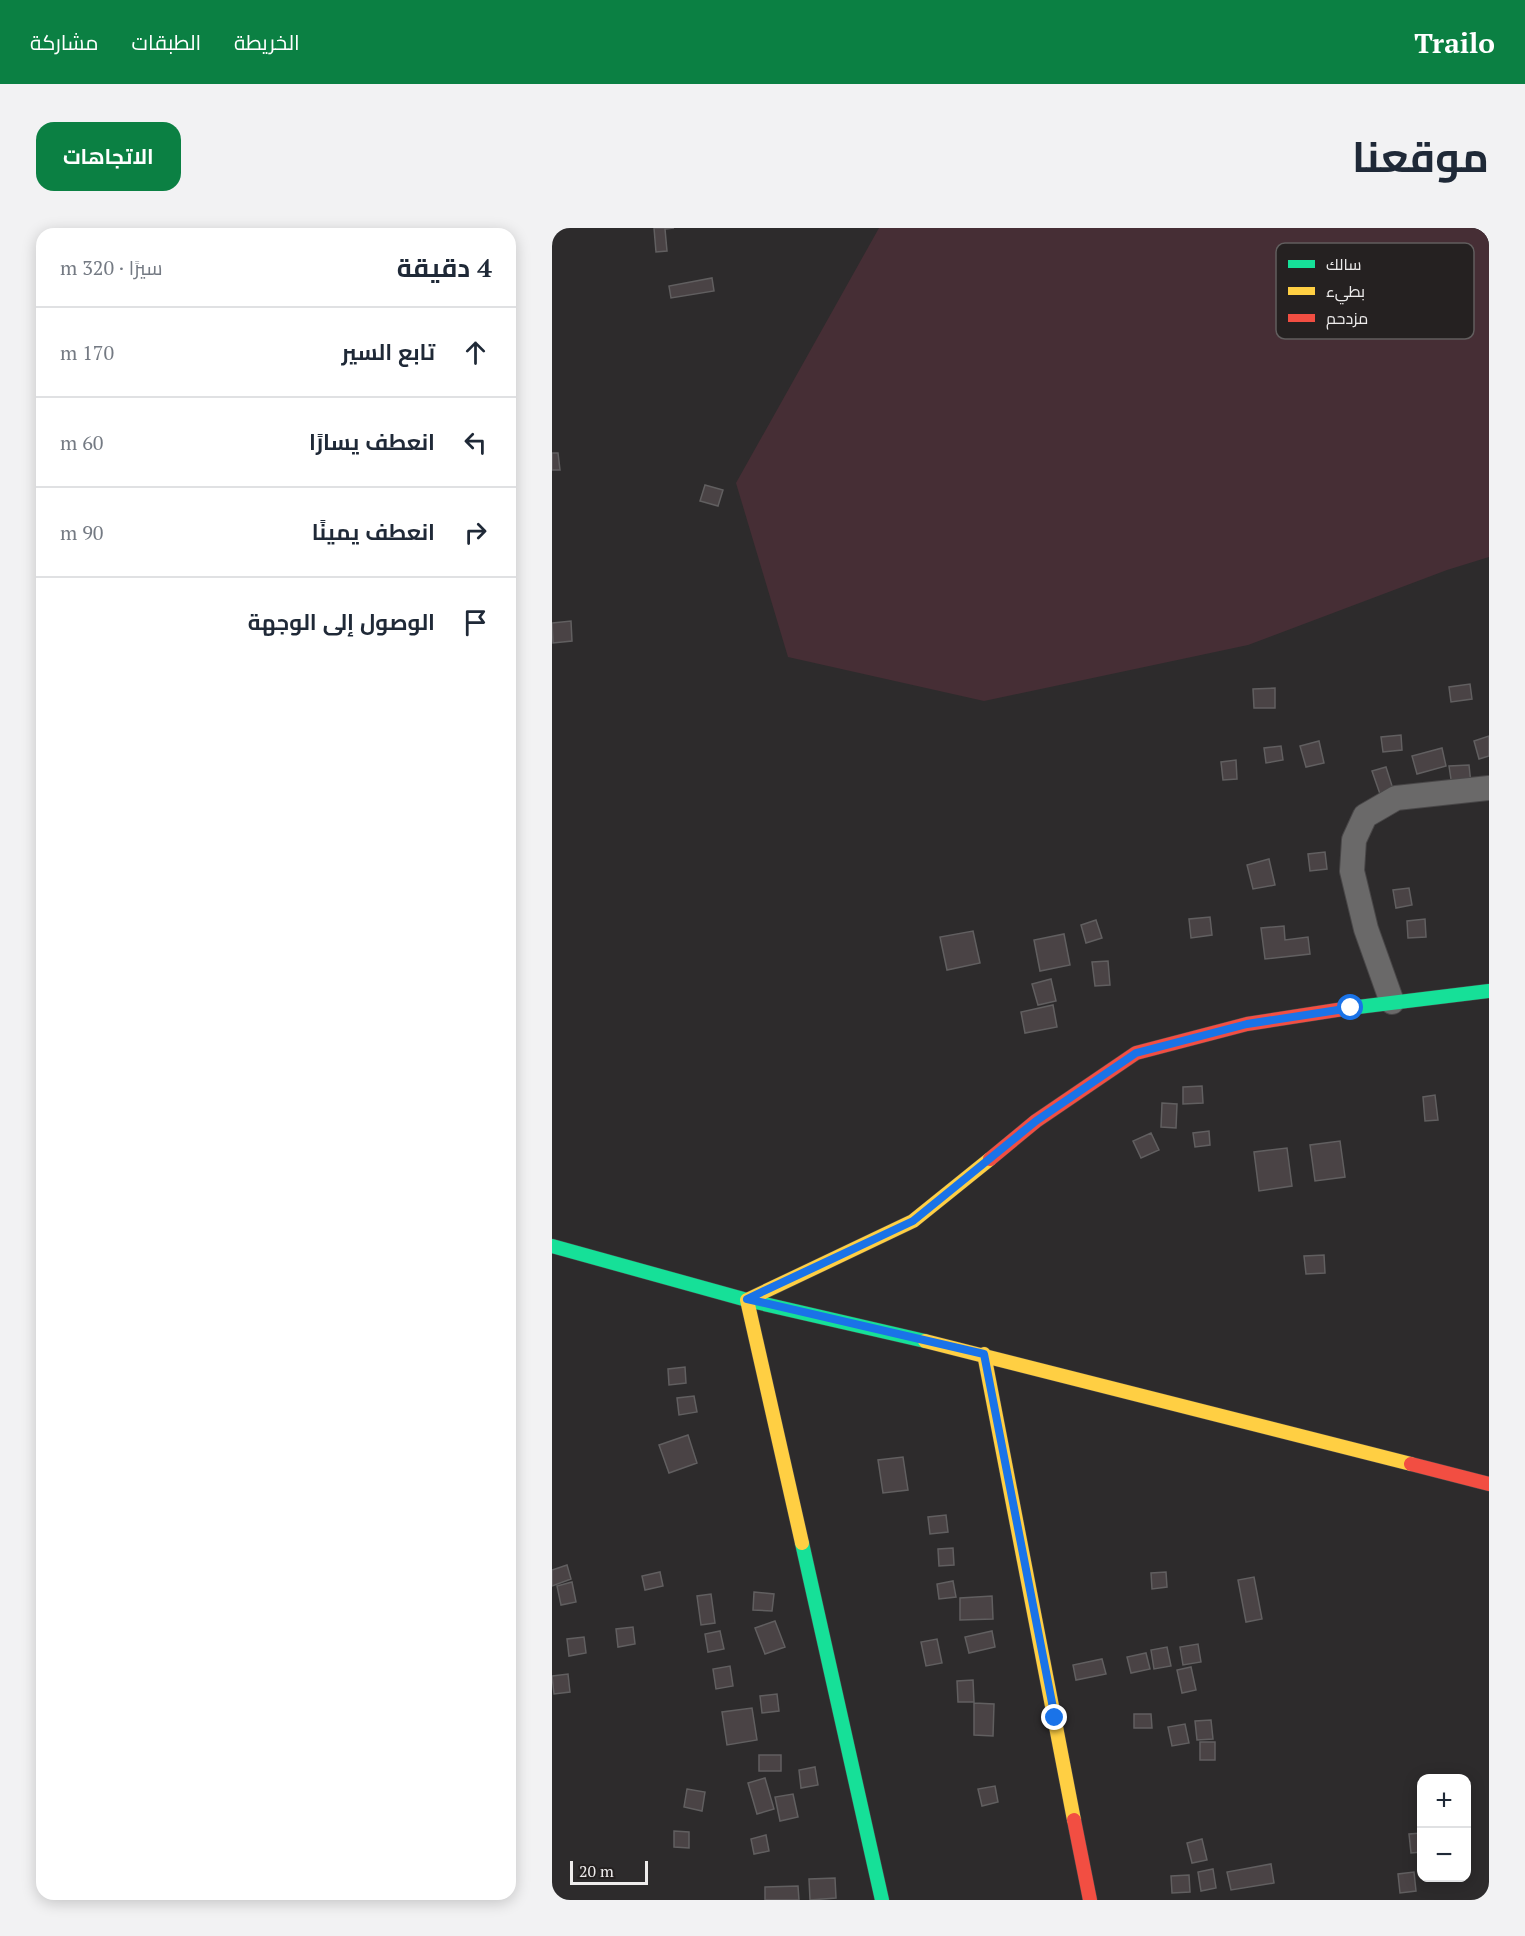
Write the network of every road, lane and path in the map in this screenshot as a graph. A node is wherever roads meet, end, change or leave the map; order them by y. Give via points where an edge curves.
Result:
1 (1489, 788) edge
2 (1489, 991) edge
3 (1392, 1002) junction
4 (552, 1246) edge
5 (747, 1299) junction
6 (984, 1354) junction
7 (1489, 1484) edge
8 (882, 1900) edge
9 (1090, 1900) edge

1 - 3 street via 1396,798 1365,816 1354,840 1352,871 1366,929
2 - 3 main road
3 - 5 main road via 1247,1024 1136,1053 1036,1121 913,1221
4 - 5 main road
5 - 6 main road
5 - 8 main road
6 - 7 main road
6 - 9 main road

